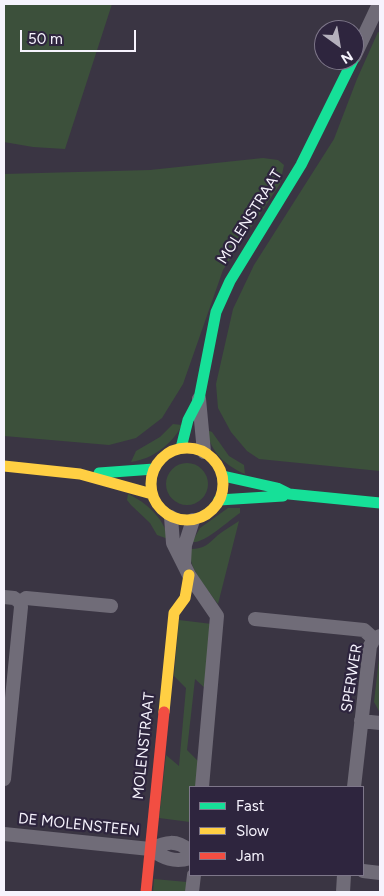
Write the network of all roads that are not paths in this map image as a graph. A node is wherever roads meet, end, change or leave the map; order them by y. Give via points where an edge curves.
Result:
1 (379, 4) edge
2 (376, 21) edge
3 (364, 41) edge
4 (348, 70) edge
5 (199, 399) junction
6 (181, 448) junction
7 (204, 452) junction
8 (4, 466) edge
9 (154, 469) junction
10 (80, 474) junction
11 (223, 476) junction
12 (152, 494) junction
13 (289, 494) junction
14 (219, 500) junction
15 (380, 503) edge
16 (171, 517) junction
17 (193, 520) junction
18 (186, 569) junction
19 (4, 597) edge
20 (20, 602) junction
21 (111, 606) dead end
22 (181, 606) junction
23 (212, 607) junction
24 (254, 620) dead end
25 (377, 638) edge
26 (361, 721) junction
27 (380, 723) edge
28 (4, 779) edge
29 (202, 786) edge
30 (354, 786) edge
31 (4, 834) edge
32 (150, 849) junction
33 (189, 850) edge
34 (189, 858) edge
35 (364, 871) edge
36 (380, 873) edge
37 (194, 876) edge
38 (344, 876) edge
39 (146, 892) edge
40 (192, 892) edge
41 (343, 892) edge

1 - 2 street, MOLENSTRAAT
2 - 3 street, MOLENSTRAAT
4 - 5 street, MOLENSTRAAT via 301,165 230,281 216,312
5 - 6 street, MOLENSTRAAT via 188,420
5 - 7 street, MOLENSTRAAT
6 - 7 street
6 - 9 street via 160,459
7 - 11 street via 213,459
8 - 10 street
9 - 10 street
9 - 12 street
10 - 12 street
11 - 13 street via 277,488
11 - 14 street
12 - 16 street via 162,511
13 - 14 street via 276,498
13 - 15 street
14 - 17 street via 213,510
16 - 17 street
16 - 18 street via 172,543
17 - 18 street, MOLENSTRAAT via 185,545
18 - 22 street, MOLENSTRAAT via 188,590
18 - 23 street
19 - 20 street
20 - 21 street via 26,598
20 - 28 street
22 - 23 street via 195,603
22 - 32 street, MOLENSTRAAT via 174,613
23 - 29 street via 217,616
24 - 25 street via 364,630
25 - 26 street, SPERWER via 370,646
26 - 27 street, SPERWER
26 - 30 street, SPERWER
31 - 32 street, DE MOLENSTEEN
32 - 33 street via 168,842 181,843
32 - 34 street via 166,859
32 - 39 street, MOLENSTRAAT
35 - 36 street
37 - 40 street
38 - 41 street

